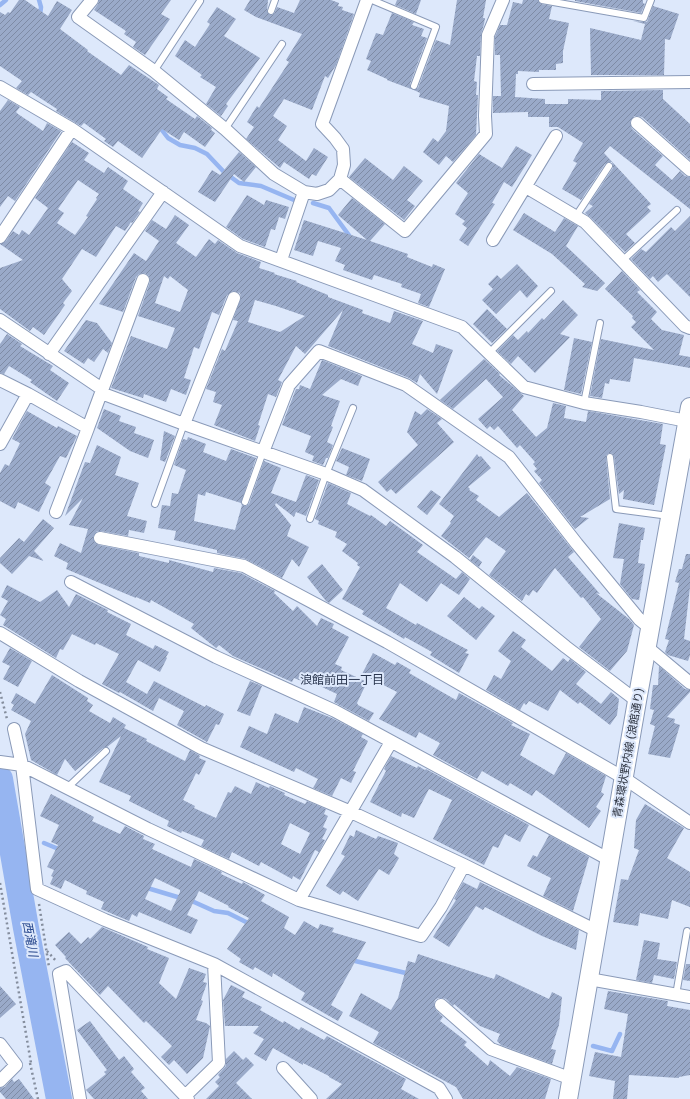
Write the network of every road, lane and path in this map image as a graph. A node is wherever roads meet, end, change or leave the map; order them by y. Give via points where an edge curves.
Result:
1 (92, 0) edge
2 (275, 0) edge
3 (367, 0) edge
4 (372, 0) edge
5 (503, 0) edge
6 (542, 0) edge
7 (651, 0) edge
8 (200, 1) edge
9 (271, 10) dead end
10 (282, 44) dead end
11 (154, 71) junction
12 (690, 82) edge
13 (533, 84) dead end
14 (414, 86) dead end
15 (0, 87) edge
16 (637, 123) dead end
17 (72, 129) junction
18 (225, 129) junction
19 (556, 136) dead end
20 (609, 166) dead end
21 (690, 170) edge
22 (340, 179) junction
23 (526, 187) junction
24 (164, 192) junction
25 (304, 192) junction
26 (677, 210) dead end
27 (576, 216) junction
28 (0, 238) edge
29 (493, 240) dead end
30 (282, 260) junction
31 (622, 261) junction
32 (143, 280) dead end
33 (551, 291) dead end
34 (234, 298) dead end
35 (0, 320) edge
36 (600, 323) dead end
37 (690, 328) edge
38 (489, 353) junction
39 (49, 354) junction
40 (0, 380) edge
41 (102, 391) junction
42 (28, 394) junction
43 (584, 403) junction
44 (353, 408) dead end
45 (689, 414) edge
46 (184, 424) junction
47 (88, 428) junction
48 (0, 444) edge
49 (263, 452) junction
50 (610, 457) dead end
51 (326, 474) junction
52 (245, 502) dead end
53 (155, 504) dead end
54 (56, 512) dead end
55 (670, 516) junction
56 (310, 519) dead end
57 (100, 538) dead end
58 (71, 582) dead end
59 (650, 628) junction
60 (0, 633) edge
61 (647, 647) junction
62 (690, 683) edge
63 (0, 692) edge
64 (637, 701) junction
65 (14, 729) joint
66 (391, 742) junction
67 (106, 751) dead end
68 (5, 763) edge
69 (22, 765) junction
70 (624, 778) junction
71 (66, 789) junction
72 (351, 812) junction
73 (690, 823) edge
74 (610, 860) junction
75 (464, 865) junction
76 (0, 883) edge
77 (299, 900) junction
78 (597, 931) junction
79 (687, 931) dead end
80 (214, 964) junction
81 (589, 979) junction
82 (676, 995) junction
83 (690, 997) edge
84 (441, 1005) dead end
85 (0, 1044) edge
86 (31, 1063) junction
87 (16, 1065) junction
88 (283, 1068) dead end
89 (572, 1079) junction
90 (0, 1081) edge
91 (186, 1098) edge
92 (38, 1099) edge
93 (80, 1099) edge
94 (311, 1099) edge
95 (446, 1099) edge
96 (568, 1099) edge

1 - 11 street via 78,17
2 - 9 lane
3 - 22 street via 322,124 343,148 344,165
4 - 14 lane via 436,27
5 - 22 street via 488,35 486,134 405,230
6 - 7 lane via 644,18
8 - 11 lane
10 - 18 lane
11 - 18 street
12 - 13 street
15 - 17 street
16 - 21 street
17 - 24 street
17 - 28 street
18 - 25 street via 274,174
19 - 23 street
20 - 27 lane
22 - 25 street via 329,190 317,194
23 - 27 street
23 - 29 street
24 - 30 street via 240,246
24 - 39 street
25 - 30 street
26 - 31 lane
27 - 31 street via 585,222
30 - 38 street via 462,327
31 - 37 street via 685,326
32 - 41 street
33 - 38 lane
34 - 46 street
35 - 39 street
36 - 43 lane
38 - 43 street via 524,387
39 - 41 street
40 - 42 street
41 - 46 street
41 - 47 street
42 - 47 street
42 - 48 street
43 - 45 street
44 - 51 lane
45 - 55 main road, 青森環状野内線 (浪館通り)
46 - 49 street
46 - 53 lane
47 - 54 street
49 - 51 street
49 - 52 lane
49 - 59 street via 289,385 318,351 406,385 509,457 577,544 639,619
50 - 55 lane via 616,509
51 - 56 lane
51 - 64 street via 363,490 455,557
55 - 59 main road, 青森環状野内線 (浪館通り)
57 - 70 street via 244,566 387,642
58 - 66 street via 216,658 335,711
59 - 61 main road, 青森環状野内線 (浪館通り)
60 - 72 street via 79,681 201,748
61 - 62 street
61 - 64 main road, 青森環状野内線 (浪館通り)
63 - 65 path via 7,720
64 - 70 main road, 青森環状野内線 (浪館通り)
65 - 69 street
66 - 72 street
66 - 74 street
67 - 71 lane
68 - 69 street
69 - 71 street
69 - 80 street via 37,889 105,920
70 - 73 street
70 - 74 main road, 青森環状野内線 (浪館通り)
71 - 77 street
72 - 75 street
72 - 77 street
74 - 78 main road, 青森環状野内線 (浪館通り)
75 - 77 street via 421,936
75 - 78 street
76 - 86 path
78 - 81 main road, 青森環状野内線 (浪館通り)
79 - 82 lane
80 - 91 street via 219,1063
80 - 95 street via 422,1078 439,1088
81 - 82 street
81 - 89 main road, 青森環状野内線 (浪館通り)
82 - 83 street
84 - 89 street via 491,1050
85 - 87 street
86 - 87 path
86 - 92 path
87 - 90 street
88 - 94 street
89 - 96 main road, 青森環状野内線 (浪館通り)
91 - 93 street via 66,970 59,974

